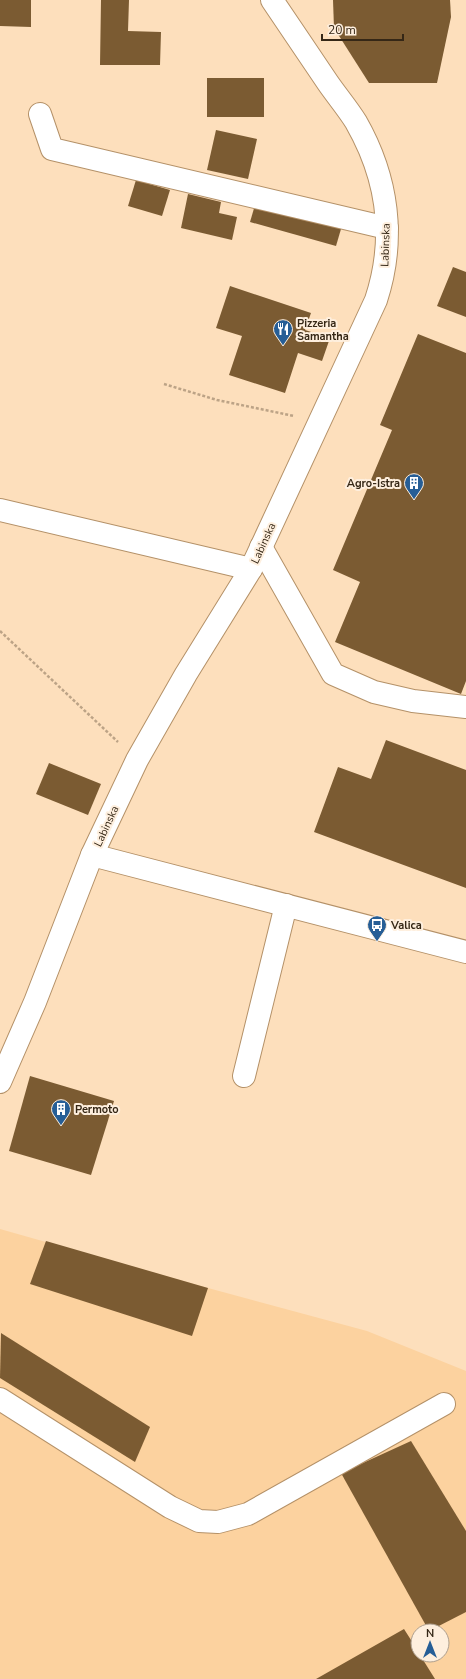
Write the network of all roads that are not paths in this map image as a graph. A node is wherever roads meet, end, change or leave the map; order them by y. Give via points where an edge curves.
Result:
1 (272, 0) edge
2 (40, 114) dead end
3 (387, 228) junction
4 (0, 510) edge
5 (261, 547) junction
6 (251, 569) junction
7 (466, 707) edge
8 (92, 855) junction
9 (286, 905) junction
10 (466, 952) edge
11 (244, 1076) dead end
12 (0, 1082) edge
13 (0, 1399) edge
14 (444, 1404) dead end

1 - 3 street, Labinska via 368,145 378,174
2 - 3 street via 52,149
3 - 5 street, Labinska via 384,278 376,300
4 - 6 street
5 - 6 street, Labinska
5 - 7 street via 333,674 374,692 414,701
6 - 8 street, Labinska via 186,674 137,760
8 - 9 street
8 - 12 street, Labinska via 35,1002
9 - 10 street
9 - 11 street
13 - 14 street via 170,1507 199,1521 218,1522 248,1514

